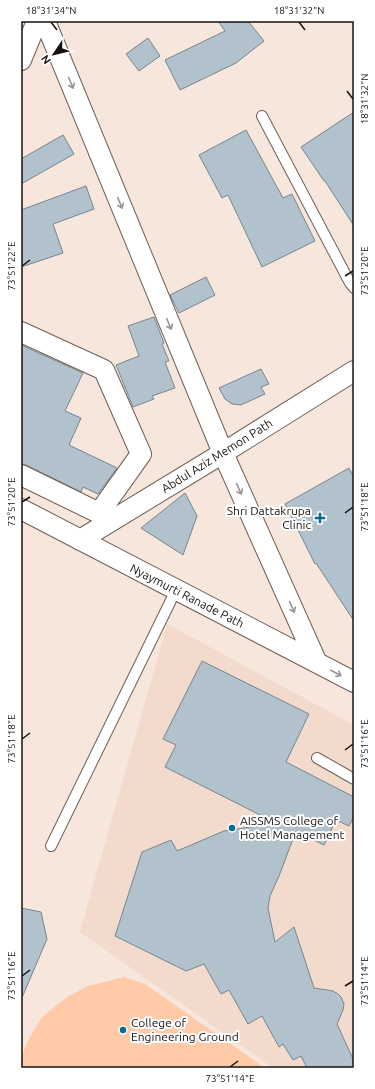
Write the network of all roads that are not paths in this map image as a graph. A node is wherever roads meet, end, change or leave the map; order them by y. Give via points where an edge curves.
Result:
1 (37, 21) edge
2 (45, 21) edge
3 (21, 60) edge
4 (262, 116) dead end
5 (354, 288) edge
6 (21, 332) edge
7 (354, 371) edge
8 (223, 453) junction
9 (21, 475) edge
10 (21, 509) edge
11 (105, 517) junction
12 (80, 540) junction
13 (176, 590) junction
14 (317, 663) junction
15 (354, 682) edge
16 (317, 758) dead end
17 (354, 779) edge
18 (51, 846) dead end

1 - 3 street
2 -> 8 street
4 - 5 lane
6 - 11 street via 104,370 141,454
7 - 8 street, Abdul Aziz Memon Path
8 - 11 street, Abdul Aziz Memon Path
8 -> 14 street
9 - 11 street
10 - 12 street, Nyaymurti Ranade Path
11 - 12 street, Abdul Aziz Memon Path
12 - 13 street, Nyaymurti Ranade Path
13 - 14 street, Nyaymurti Ranade Path
13 - 18 lane
14 -> 15 street, Nyaymurti Ranade Path
16 - 17 lane

